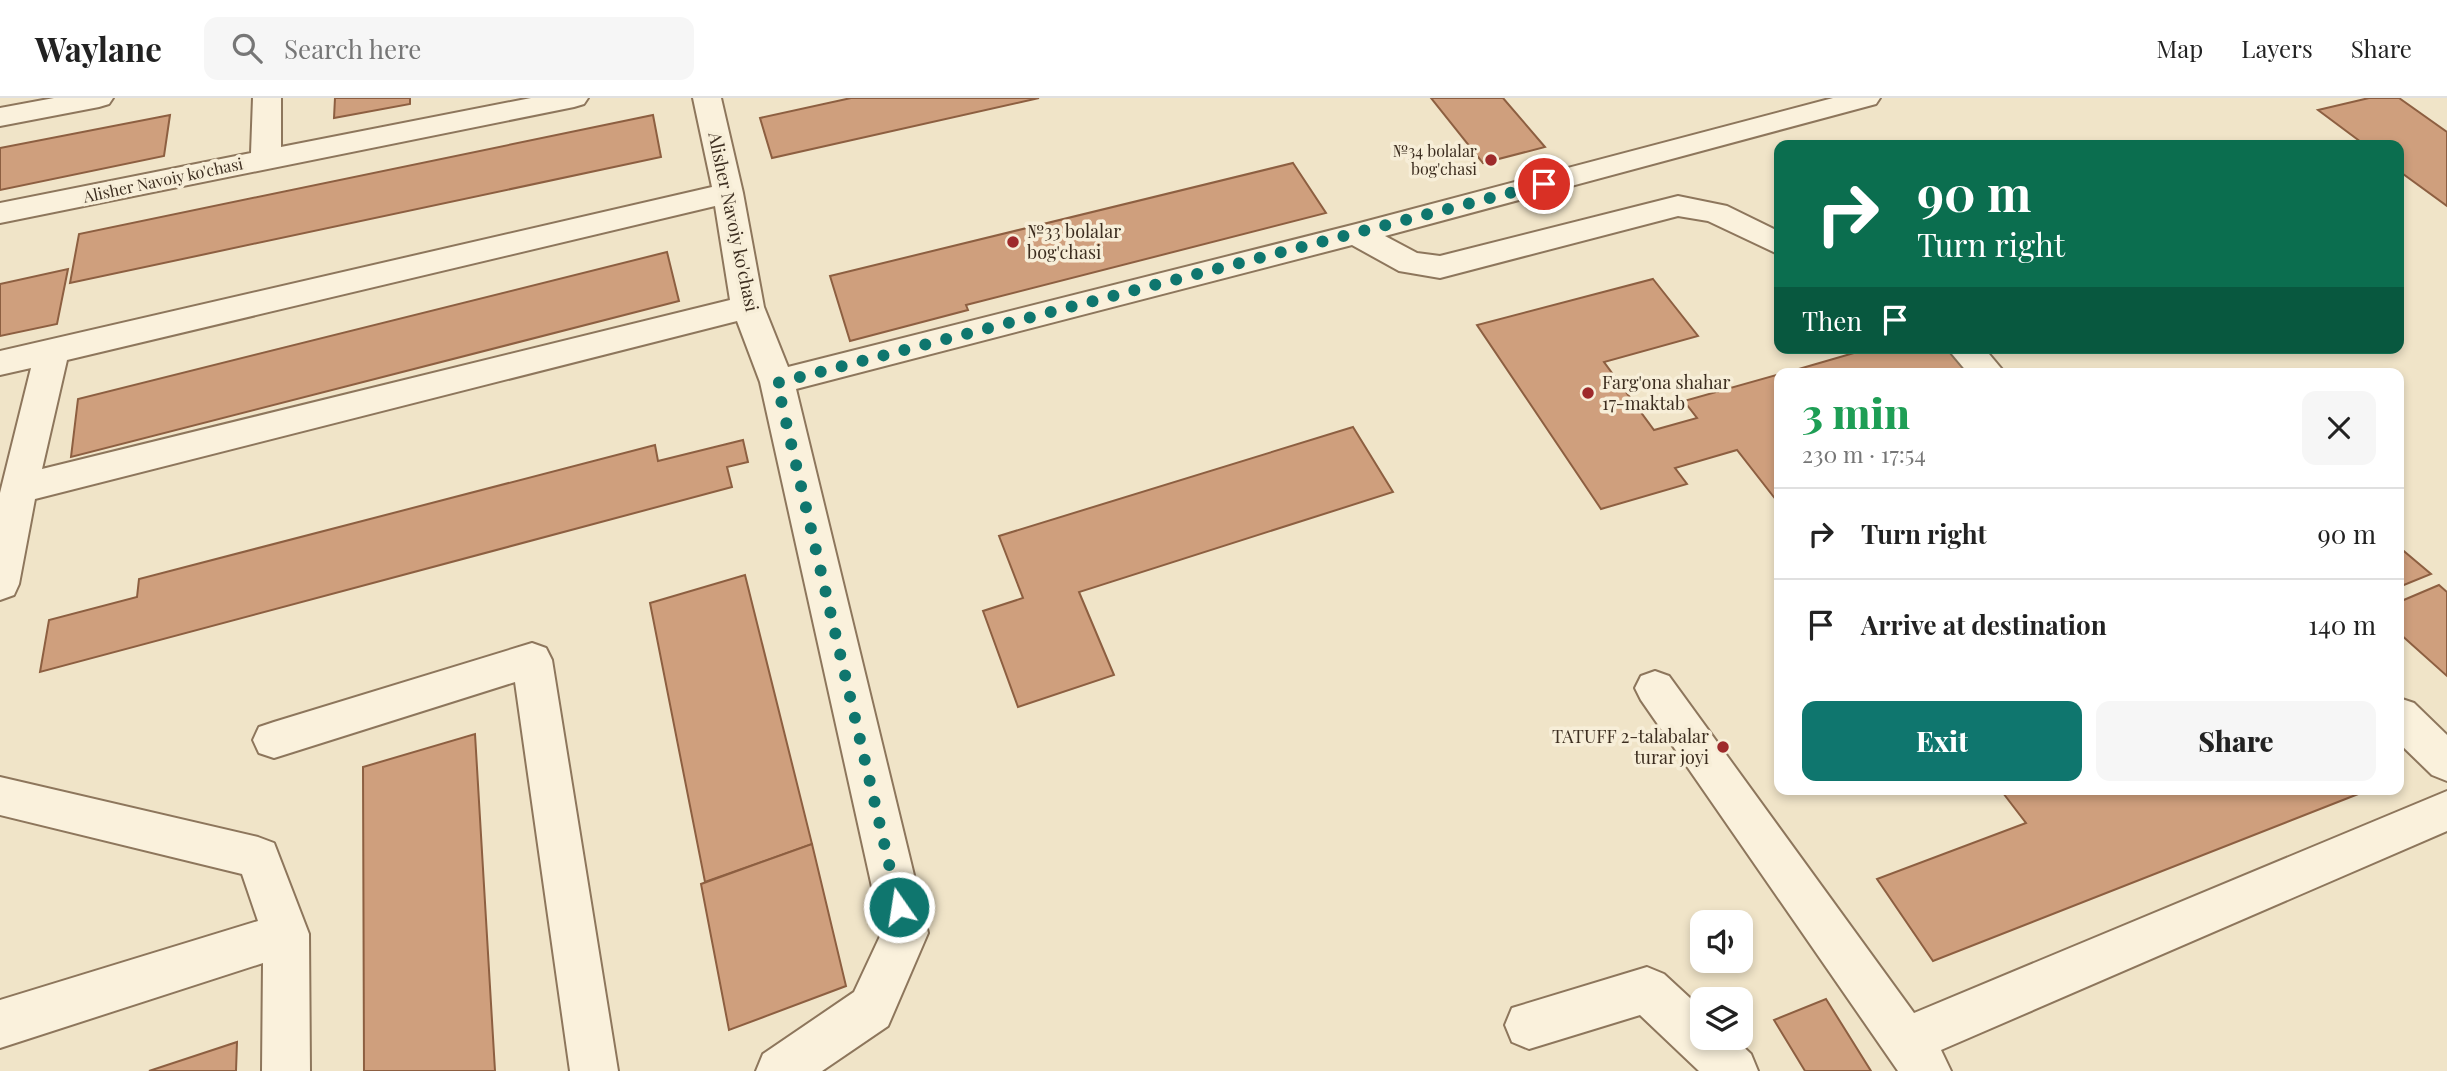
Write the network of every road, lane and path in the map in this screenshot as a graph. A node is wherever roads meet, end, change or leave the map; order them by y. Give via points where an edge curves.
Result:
1 (99, 98) edge
2 (267, 98) edge
3 (574, 98) edge
4 (707, 98) edge
5 (1866, 98) edge
6 (502, 105) edge
7 (0, 117) edge
8 (266, 159) junction
9 (728, 193) junction
10 (0, 213) edge
11 (1356, 233) junction
12 (1774, 242) edge
13 (748, 307) junction
14 (52, 352) junction
15 (1970, 354) edge
16 (0, 363) edge
17 (1983, 368) edge
18 (777, 383) junction
19 (19, 489) junction
20 (0, 584) edge
21 (1655, 688) dead end
22 (2404, 721) edge
23 (274, 740) dead end
24 (2447, 762) edge
25 (0, 796) edge
26 (2447, 811) edge
27 (286, 934) junction
28 (0, 1024) edge
29 (1529, 1025) dead end
30 (1917, 1055) edge
31 (286, 1071) edge
32 (594, 1071) edge
33 (780, 1071) edge
34 (1734, 1071) edge

1 - 7 street
2 - 8 street
3 - 6 street, Alisher Navoiy ko'chasi
4 - 9 street, Alisher Navoiy ko'chasi
5 - 11 street
6 - 8 street, Alisher Navoiy ko'chasi
8 - 10 street, Alisher Navoiy ko'chasi
9 - 13 street, Alisher Navoiy ko'chasi
9 - 14 street
11 - 12 street via 1410,263 1440,267 1678,206 1716,214
11 - 18 street
13 - 18 street, Alisher Navoiy ko'chasi
13 - 19 street
14 - 16 street
14 - 19 street
15 - 17 street
18 - 33 street, Alisher Navoiy ko'chasi via 905,933 871,1009
19 - 20 street
21 - 30 street
22 - 24 street
23 - 32 street via 532,660
25 - 27 street via 258,857
26 - 30 street
27 - 28 street
27 - 31 street
29 - 34 street via 1647,990

